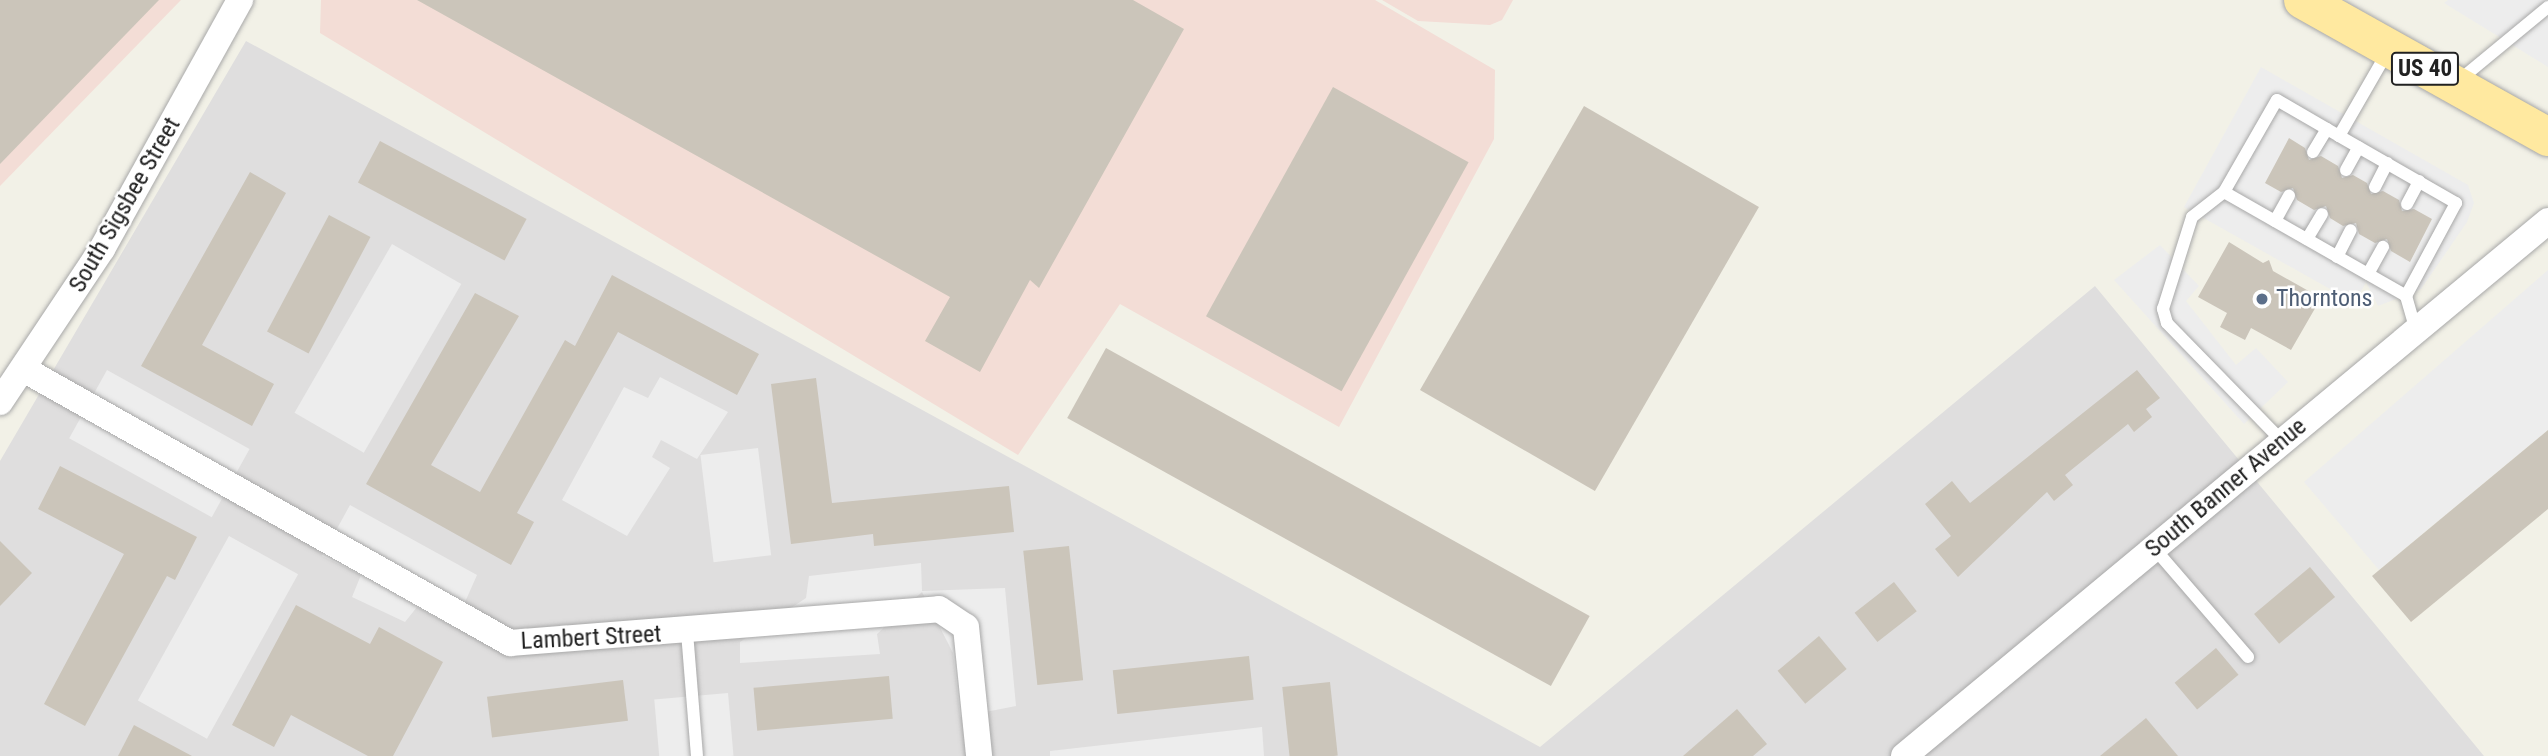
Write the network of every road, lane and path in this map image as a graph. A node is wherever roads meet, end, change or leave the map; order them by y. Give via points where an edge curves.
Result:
1 (240, 0) edge
2 (2303, 0) edge
3 (2548, 7) edge
4 (2389, 48) junction
5 (2454, 85) junction
6 (2327, 129) junction
7 (2339, 136) junction
8 (2548, 137) edge
9 (2359, 147) junction
10 (2313, 152) dead end
11 (2387, 163) junction
12 (2346, 170) dead end
13 (2419, 181) junction
14 (2375, 187) dead end
15 (2224, 192) junction
16 (2289, 196) dead end
17 (2407, 204) dead end
18 (2322, 214) dead end
19 (2275, 221) junction
20 (2548, 221) edge
21 (2351, 230) dead end
22 (2307, 239) junction
23 (2383, 247) dead end
24 (2337, 257) junction
25 (2368, 274) junction
26 (2406, 296) junction
27 (2417, 330) junction
28 (25, 370) junction
29 (0, 402) edge
30 (2282, 442) junction
31 (2154, 548) junction
32 (687, 632) junction
33 (2248, 657) dead end
34 (697, 756) edge
35 (979, 756) edge
36 (1904, 756) edge

1 - 28 street, South Sigsbee Street via 102,249
2 - 4 main road, US 40
3 - 5 lane
4 - 5 main road, US 40
4 - 7 lane
5 - 8 main road, US 40
6 - 7 lane
6 - 10 lane
6 - 15 lane via 2277,100
7 - 9 lane
9 - 11 lane
9 - 12 lane
11 - 13 lane
11 - 14 lane
13 - 17 lane
13 - 26 lane via 2456,203
15 - 19 lane
15 - 30 lane via 2192,216 2162,314
16 - 19 lane
18 - 22 lane
19 - 22 lane
20 - 27 street, South Banner Avenue
21 - 24 lane
22 - 24 lane
23 - 25 lane
24 - 25 lane
25 - 26 lane
26 - 27 lane
27 - 30 street, South Banner Avenue
28 - 29 street, South Sigsbee Street
28 - 32 street, Lambert Street via 510,643
30 - 31 street, South Banner Avenue
31 - 33 lane
31 - 36 street, South Banner Avenue
32 - 34 lane
32 - 35 street, Lambert Street via 939,609 966,627

